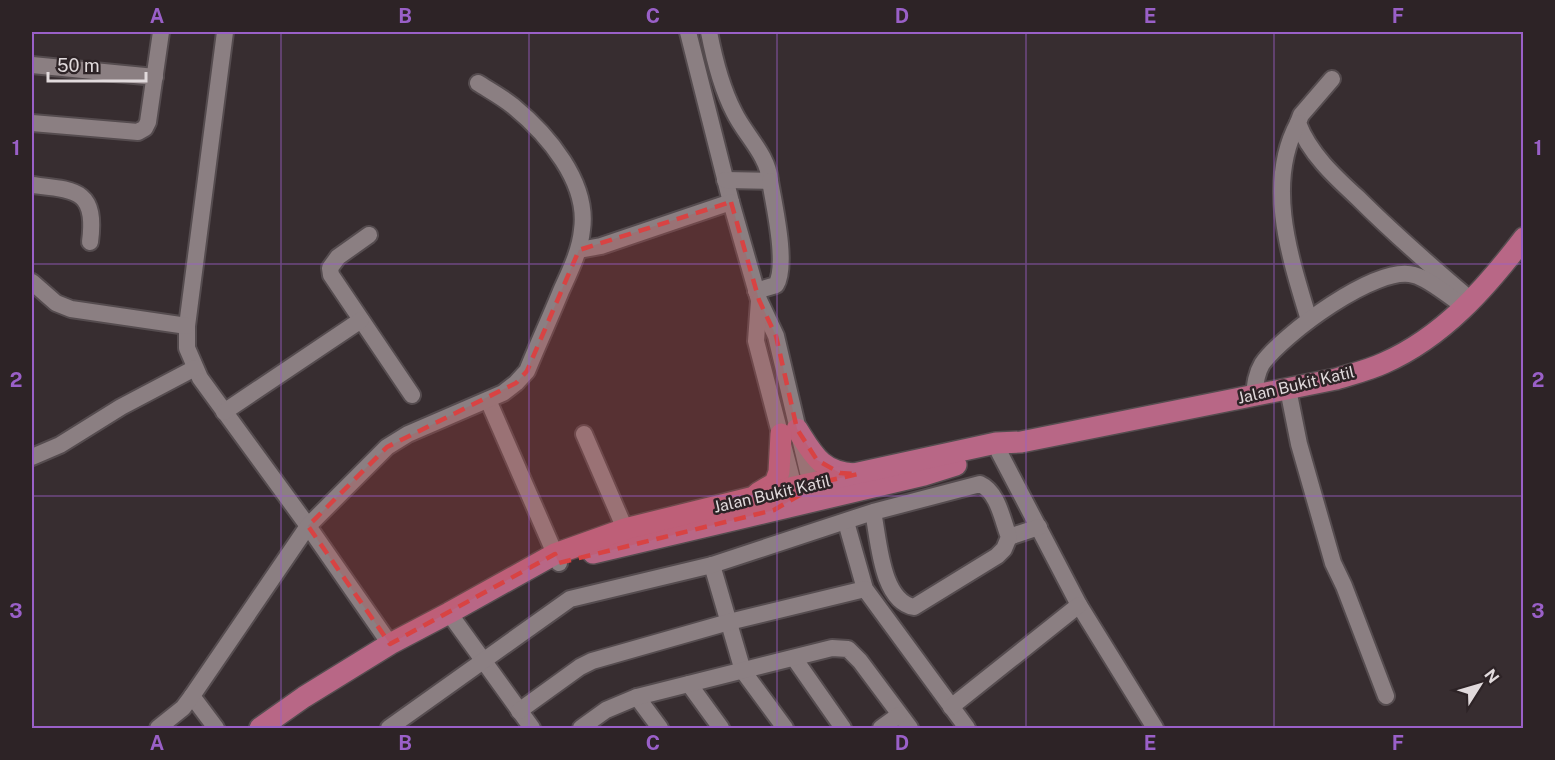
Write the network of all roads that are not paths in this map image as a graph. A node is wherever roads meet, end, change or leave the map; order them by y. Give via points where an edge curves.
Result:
1 (161, 32) edge
2 (225, 32) edge
3 (688, 32) edge
4 (709, 32) edge
5 (32, 65) edge
6 (155, 77) junction
7 (1332, 79) dead end
8 (478, 83) dead end
9 (32, 123) edge
10 (1298, 123) junction
11 (725, 180) junction
12 (770, 181) junction
13 (32, 185) edge
14 (731, 202) junction
15 (369, 235) dead end
16 (1524, 238) edge
17 (90, 242) dead end
18 (579, 250) junction
19 (32, 282) edge
20 (758, 295) junction
21 (1468, 304) junction
22 (361, 320) junction
23 (1309, 320) junction
24 (187, 326) junction
25 (195, 368) junction
26 (1288, 389) junction
27 (412, 395) dead end
28 (1254, 395) junction
29 (488, 400) junction
30 (224, 412) junction
31 (789, 432) junction
32 (584, 434) dead end
33 (998, 448) junction
34 (32, 457) edge
35 (858, 474) junction
36 (803, 488) junction
37 (842, 495) junction
38 (726, 504) junction
39 (774, 510) junction
40 (873, 512) junction
41 (846, 522) junction
42 (308, 526) junction
43 (1039, 528) junction
44 (625, 529) junction
45 (1009, 537) junction
46 (557, 559) junction
47 (712, 565) junction
48 (864, 589) junction
49 (1079, 605) junction
50 (449, 613) junction
51 (729, 622) junction
52 (390, 644) junction
53 (794, 658) junction
54 (484, 661) junction
55 (743, 671) junction
56 (689, 684) junction
57 (192, 696) junction
58 (1386, 696) dead end
59 (637, 697) junction
60 (951, 706) junction
61 (519, 711) junction
62 (899, 715) junction
63 (586, 727) edge
64 (158, 729) edge
65 (216, 729) edge
66 (260, 729) edge
67 (389, 729) edge
68 (532, 729) edge
69 (660, 729) edge
70 (721, 729) edge
71 (785, 729) edge
72 (843, 729) edge
73 (881, 729) edge
74 (910, 729) edge
75 (967, 729) edge
76 (1155, 729) edge

1 - 6 street
2 - 24 street
3 - 11 street
4 - 12 street via 727,98 767,164
5 - 6 street
6 - 9 street via 148,122 138,132
7 - 10 street
8 - 18 street via 512,105 535,127 572,178 583,204
10 - 21 street via 1307,144 1342,183
10 - 23 street via 1285,155 1283,194 1290,257
11 - 12 street
11 - 14 street
12 - 20 street via 779,238 780,278 776,285
13 - 17 street via 77,192 91,212
14 - 18 street
14 - 20 street
15 - 22 street via 338,257 330,268
16 - 21 main road, Jalan Bukit Katil
18 - 29 street via 527,371 503,393
19 - 24 street via 56,303 71,309
20 - 31 street via 776,336
21 - 23 street via 1413,274 1386,277 1362,286
21 - 26 main road, Jalan Bukit Katil via 1410,349 1383,364
22 - 27 street
22 - 30 street
23 - 28 street via 1262,364
24 - 25 street via 188,348
25 - 30 street
25 - 34 street
26 - 28 main road, Jalan Bukit Katil
26 - 58 street via 1299,444 1333,563
28 - 33 main road, Jalan Bukit Katil
29 - 42 street via 387,447
29 - 46 street
30 - 42 street
31 - 35 main road via 817,460 840,473
31 - 36 street
31 - 38 main road via 776,483
32 - 44 street
33 - 35 main road, Jalan Bukit Katil
33 - 37 main road, Jalan Bukit Katil via 924,475
33 - 43 street
35 - 36 main road, Jalan Bukit Katil
36 - 37 main road
36 - 38 main road, Jalan Bukit Katil
36 - 39 main road
37 - 39 main road, Jalan Bukit Katil
38 - 44 main road, Jalan Bukit Katil
39 - 46 main road, Jalan Bukit Katil
40 - 41 street
40 - 45 street via 980,484 995,499
40 - 45 street via 888,584 898,601 914,608 997,556
41 - 47 street
41 - 48 street
42 - 52 street
42 - 57 street
43 - 45 street
43 - 49 street
44 - 46 main road, Jalan Bukit Katil
46 - 50 main road, Jalan Bukit Katil
47 - 51 street
47 - 54 street via 570,600
48 - 51 street
48 - 60 street
49 - 60 street
49 - 76 street
50 - 52 main road, Jalan Bukit Katil
50 - 54 street
51 - 55 street
51 - 61 street via 592,661
52 - 66 main road, Jalan Bukit Katil
53 - 55 street
53 - 62 street via 832,648 848,650
53 - 72 street
54 - 61 street
54 - 67 street
55 - 56 street
55 - 71 street
56 - 59 street
56 - 70 street
57 - 64 street
57 - 65 street
59 - 63 street via 606,710
59 - 69 street
60 - 75 street
61 - 68 street
62 - 73 street
62 - 74 street

